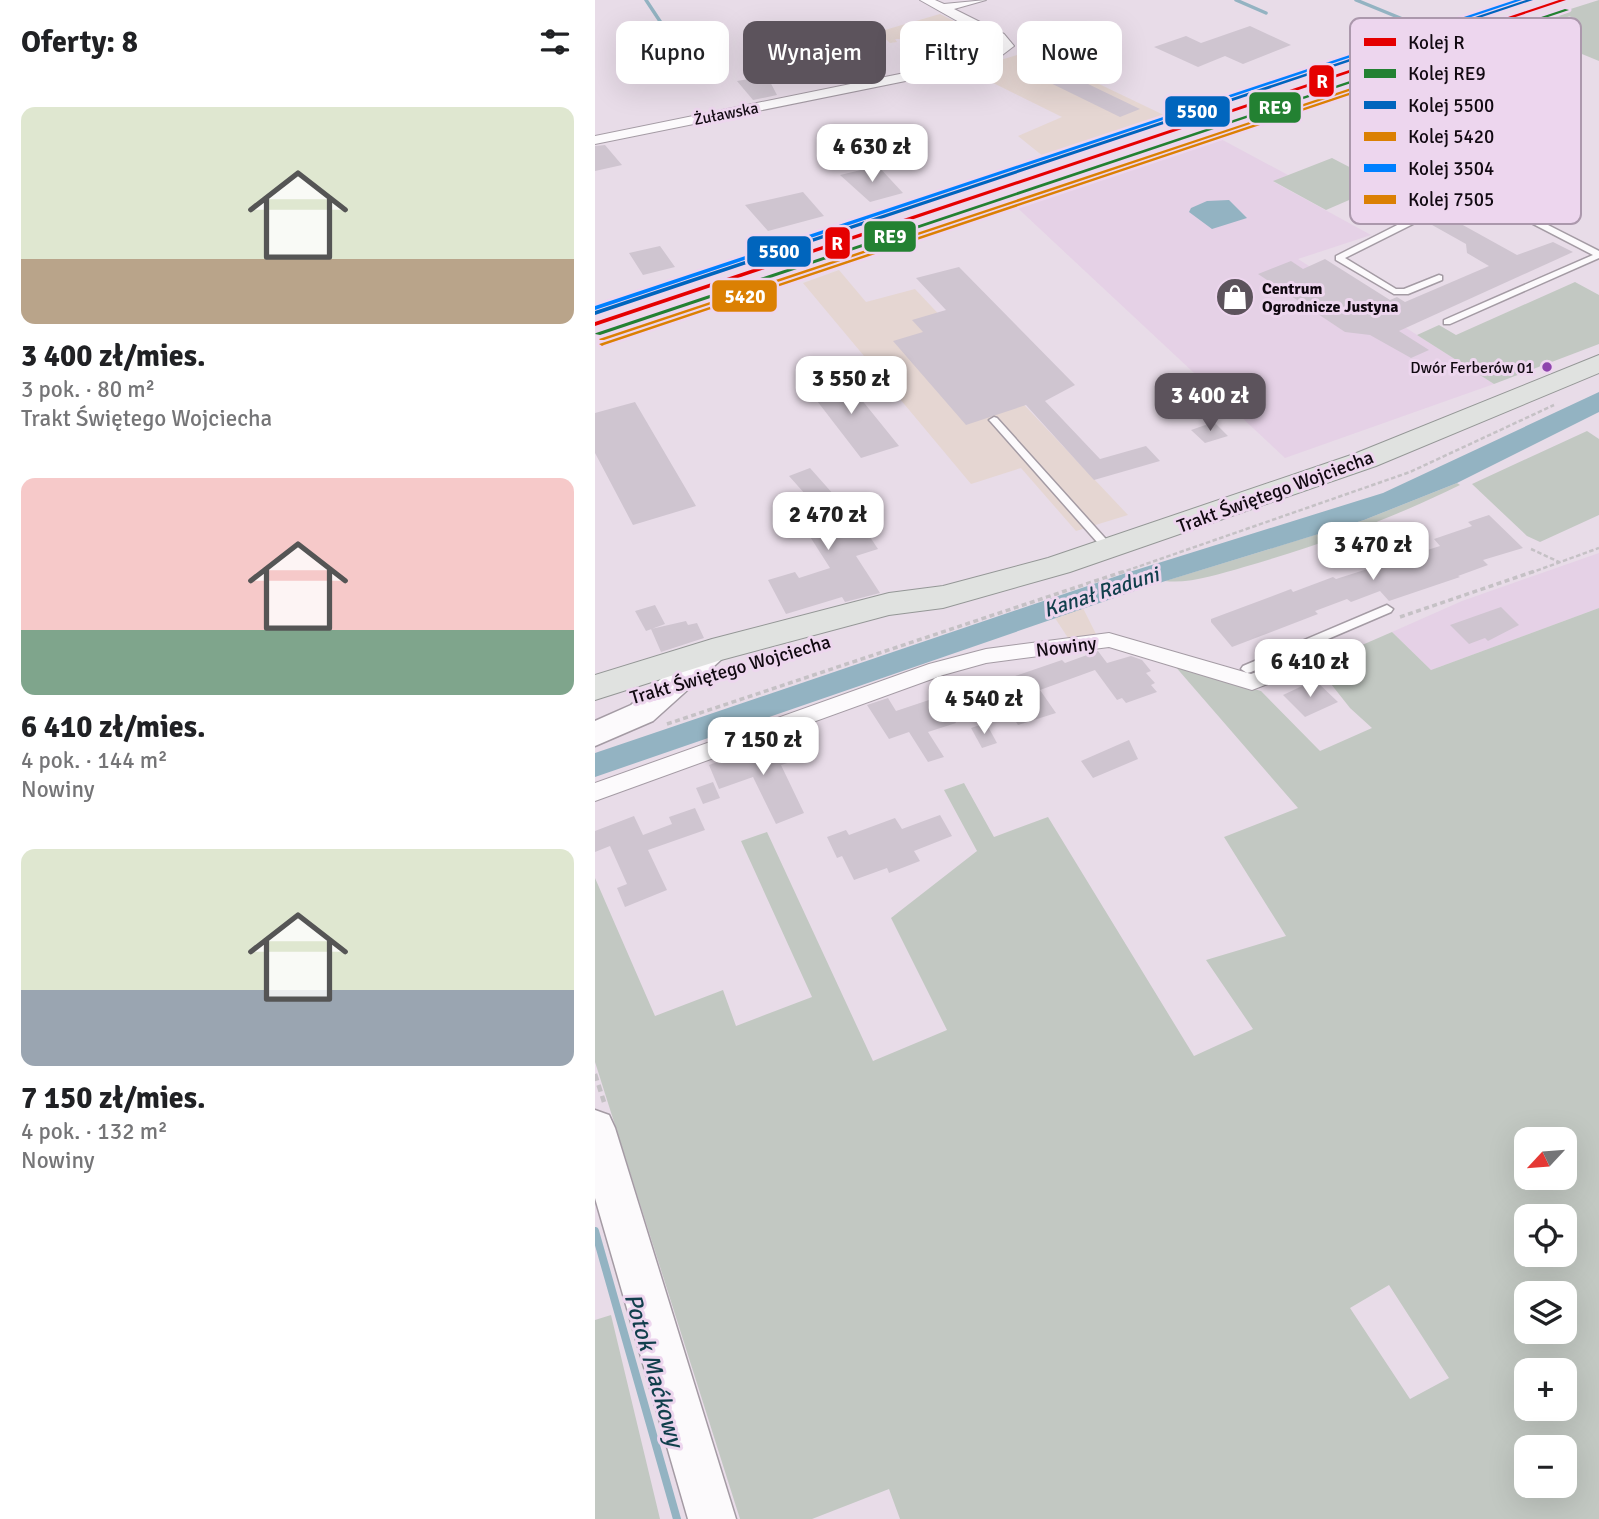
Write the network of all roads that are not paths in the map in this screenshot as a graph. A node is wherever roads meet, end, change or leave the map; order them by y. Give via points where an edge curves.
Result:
1 (926, 0) edge
2 (980, 0) edge
3 (1527, 0) edge
4 (943, 8) junction
5 (1473, 18) edge
6 (1350, 59) edge
7 (595, 140) edge
8 (1406, 224) edge
9 (1540, 224) edge
10 (1599, 254) edge
11 (1439, 278) dead end
12 (595, 310) edge
13 (1447, 322) dead end
14 (1599, 363) edge
15 (994, 420) dead end
16 (1109, 549) junction
17 (943, 597) junction
18 (1387, 609) dead end
19 (712, 651) junction
20 (1282, 665) junction
21 (1247, 669) dead end
22 (678, 684) junction
23 (595, 688) edge
24 (595, 709) edge
25 (595, 734) edge
26 (595, 792) edge
27 (595, 1128) edge
28 (712, 1519) edge

1 - 4 street, Żuławska
2 - 4 street
3 - 5 street
4 - 7 street, Żuławska via 1000,37 1008,46 992,56 940,70
6 - 12 street
8 - 11 lane via 1339,258 1394,291 1405,292
9 - 10 lane
10 - 13 lane
14 - 16 main road, Trakt Świętego Wojciecha via 1365,460
15 - 16 lane
16 - 17 main road, Trakt Świętego Wojciecha
17 - 19 main road, Trakt Świętego Wojciecha via 889,604
17 - 22 main road, Trakt Świętego Wojciecha via 897,621
18 - 20 lane
19 - 22 main road
19 - 23 main road, Trakt Świętego Wojciecha
20 - 21 lane
20 - 26 street, Nowiny via 1252,682 1109,640 986,656 923,673
22 - 24 main road, Trakt Świętego Wojciecha
22 - 25 main road via 632,720
27 - 28 main road

